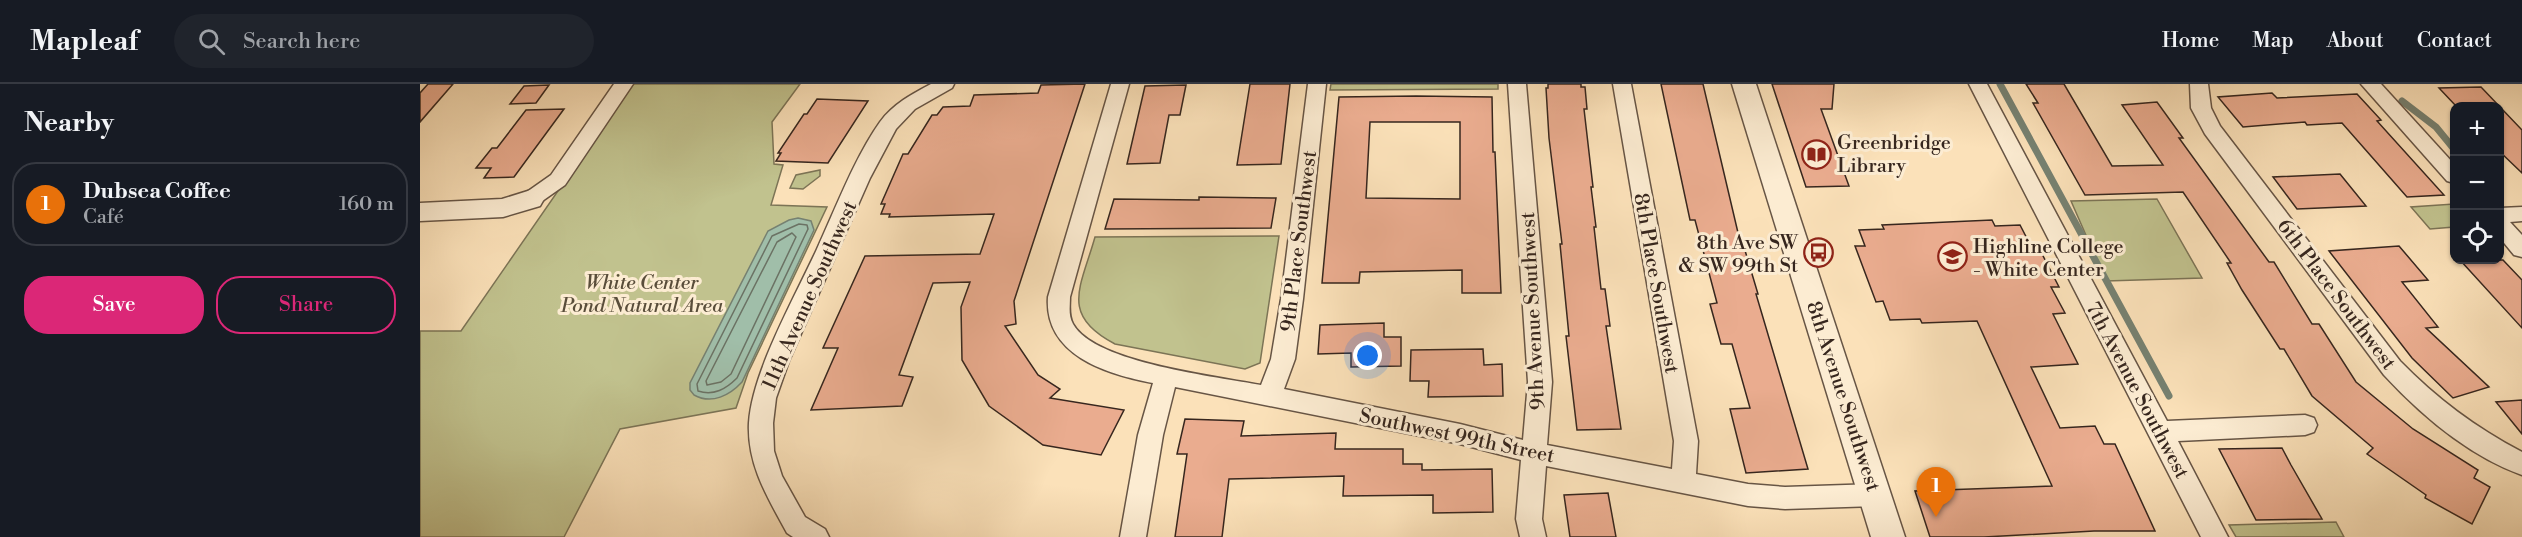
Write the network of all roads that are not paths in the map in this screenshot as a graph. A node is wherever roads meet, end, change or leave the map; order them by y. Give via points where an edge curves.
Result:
1 (624, 84) edge
2 (1120, 84) edge
3 (1317, 84) edge
4 (1517, 84) edge
5 (1622, 84) edge
6 (1744, 84) edge
7 (1978, 84) edge
8 (2199, 84) edge
9 (2370, 84) edge
10 (940, 86) edge
11 (2450, 172) edge
12 (531, 199) joint
13 (420, 212) edge
14 (2522, 214) edge
15 (2504, 215) edge
16 (2504, 230) edge
17 (2522, 249) edge
18 (1167, 376) junction
19 (1269, 397) junction
20 (2305, 425) dead end
21 (2160, 432) junction
22 (1534, 453) junction
23 (2522, 464) edge
24 (1682, 482) junction
25 (1876, 495) junction
26 (799, 533) edge
27 (1133, 537) edge
28 (1533, 537) edge
29 (1888, 537) edge
30 (2215, 537) edge

1 - 12 street via 558,180
2 - 18 street, Southwest 99th Street via 1059,297 1059,317 1067,333 1083,348 1135,370
3 - 19 street, 9th Place Southwest via 1283,360
4 - 22 street, 9th Avenue Southwest via 1540,382
5 - 24 street, 8th Place Southwest via 1686,441
6 - 25 street, 8th Avenue Southwest
7 - 21 street, 7th Avenue Southwest
8 - 23 street, 6th Place Southwest via 2201,108 2212,129 2392,368 2416,395 2449,422
9 - 11 street
10 - 26 street, 11th Avenue Southwest via 908,105 888,125 860,178 764,398 762,451 770,478
12 - 13 street via 503,208
14 - 15 street
16 - 17 street
18 - 19 street, Southwest 99th Street
18 - 27 street via 1149,435
19 - 22 street, Southwest 99th Street via 1460,434
20 - 21 street
21 - 30 street, 7th Avenue Southwest
22 - 24 street, Southwest 99th Street
22 - 28 street, 9th Avenue Southwest via 1529,519
24 - 25 street, Southwest 99th Street via 1785,498
25 - 29 street, 8th Avenue Southwest

